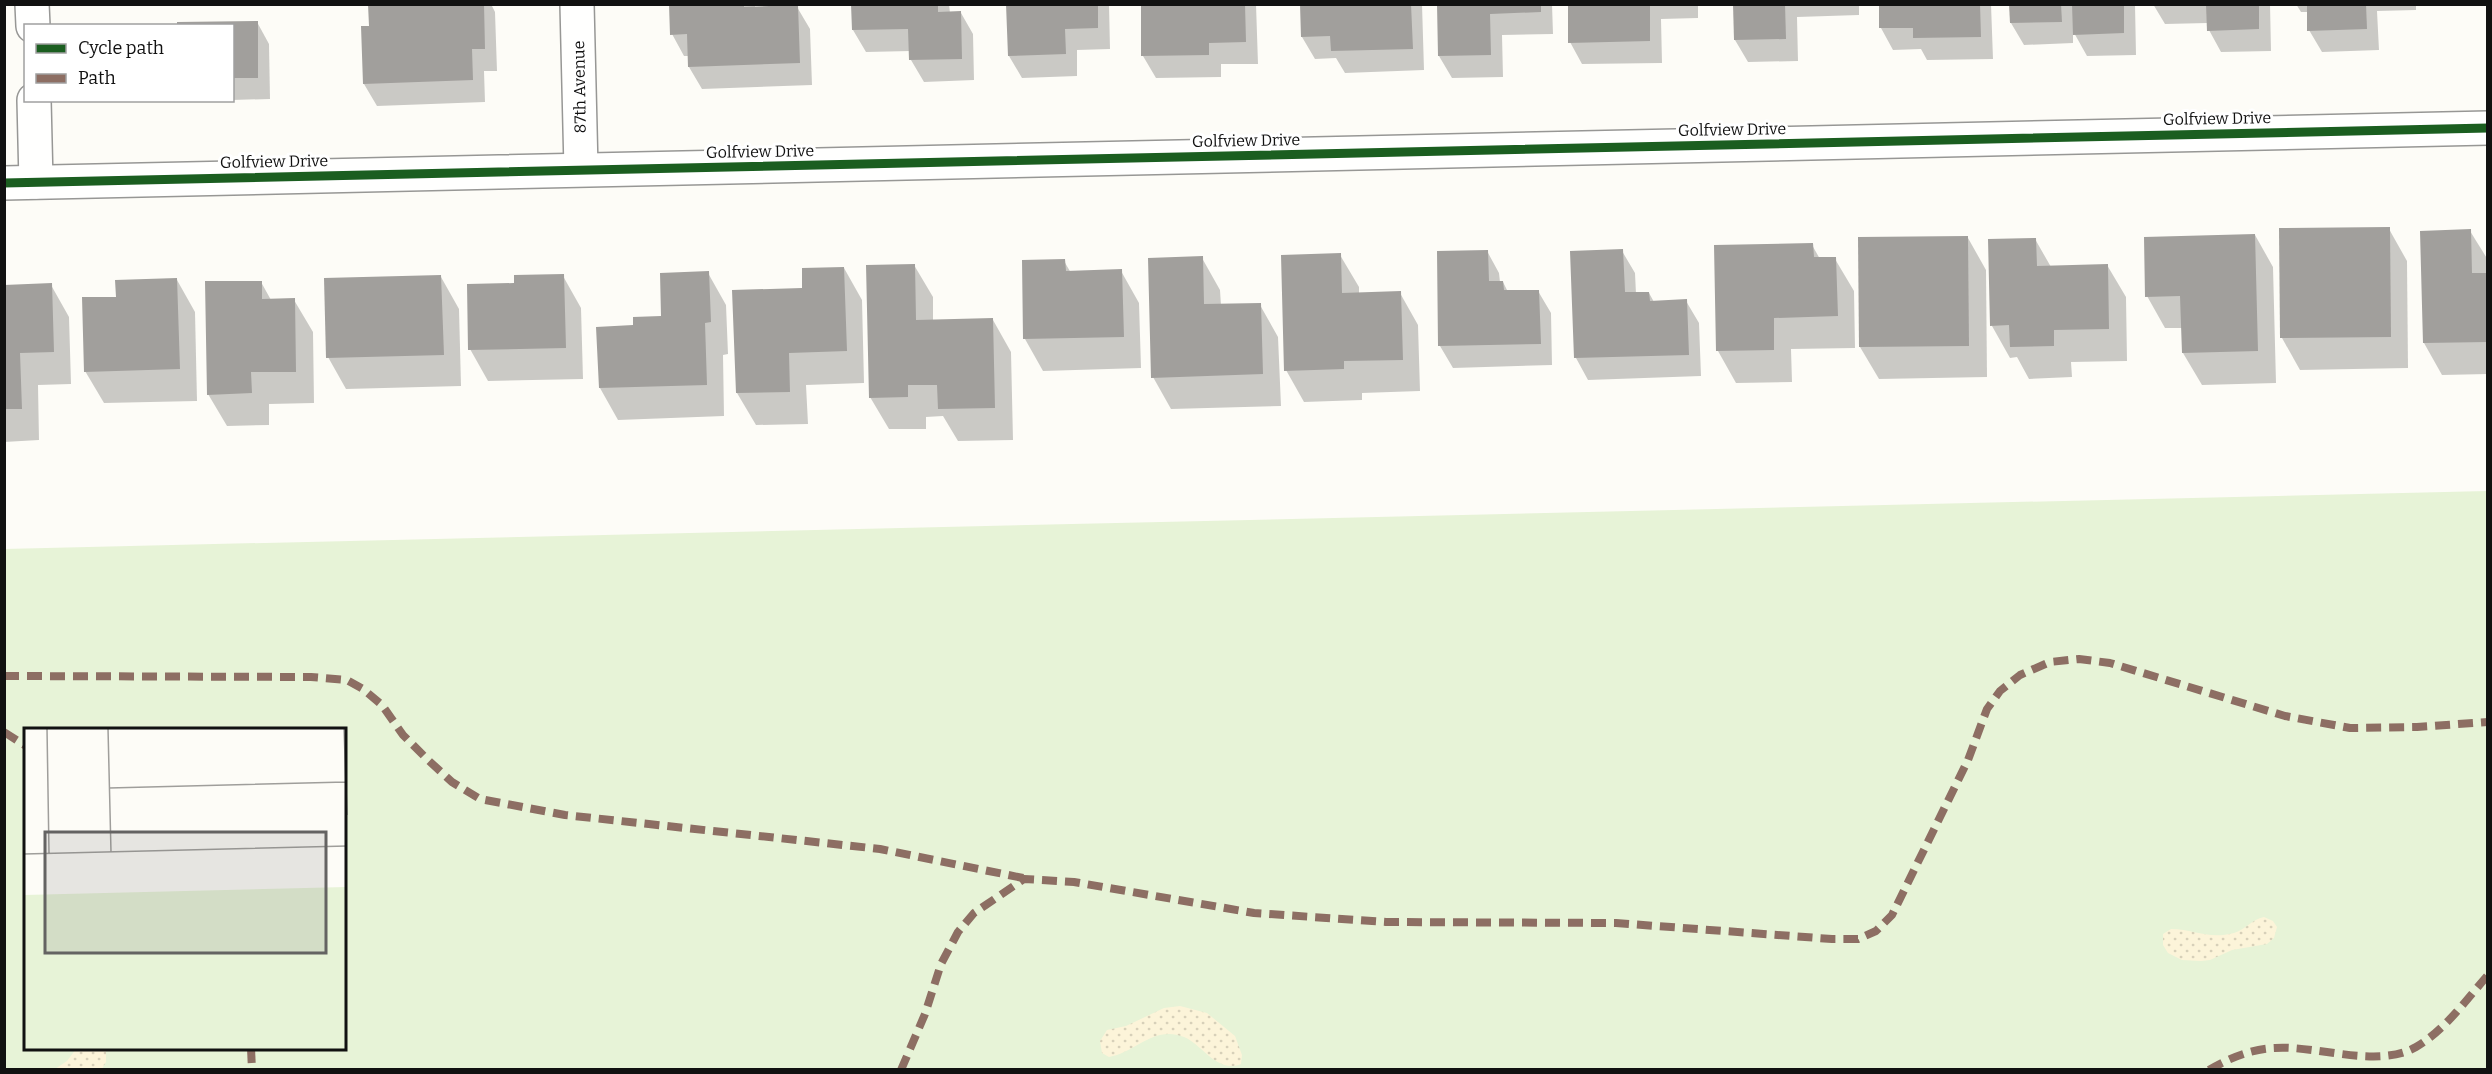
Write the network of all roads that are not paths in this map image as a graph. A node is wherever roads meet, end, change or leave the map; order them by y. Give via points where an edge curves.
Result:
1 (32, 4) edge
2 (577, 4) edge
3 (33, 24) edge
4 (34, 102) edge
5 (2487, 128) edge
6 (581, 170) junction
7 (20, 182) edge

1 - 3 street
2 - 6 street, 87th Avenue
4 - 7 street
5 - 6 street, Golfview Drive
6 - 7 street, Golfview Drive

